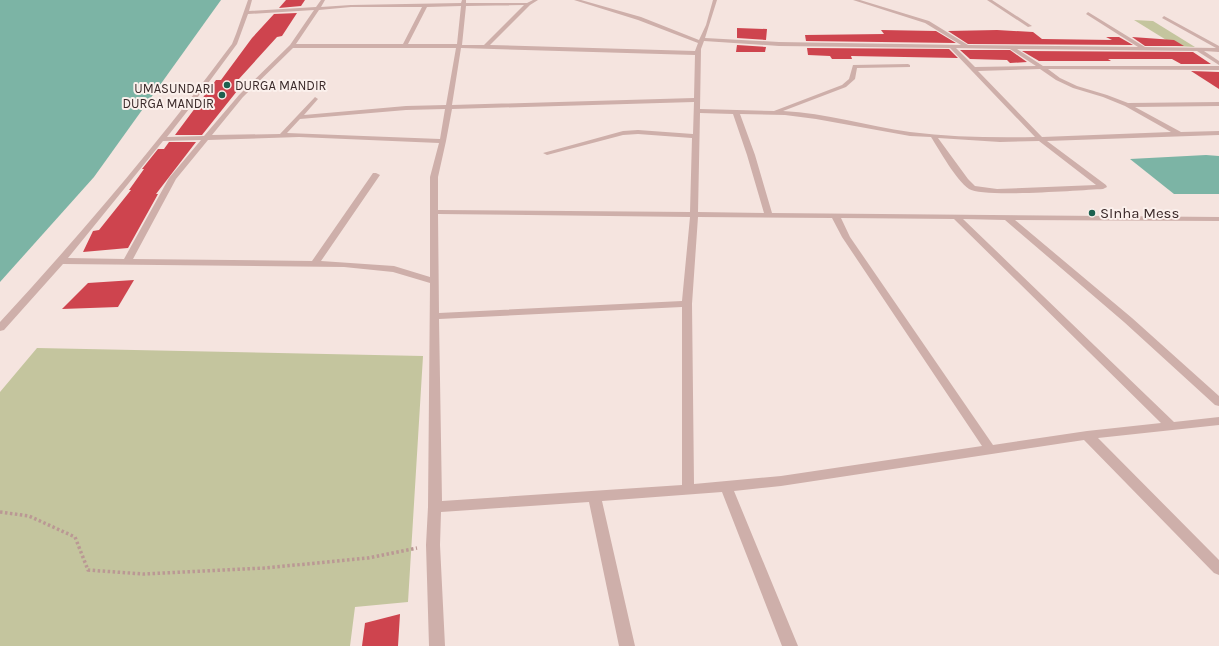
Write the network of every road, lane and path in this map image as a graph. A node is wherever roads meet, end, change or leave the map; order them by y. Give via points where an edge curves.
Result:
1 (250, 0) edge
2 (323, 0) edge
3 (350, 0) edge
4 (536, 0) edge
5 (576, 0) edge
6 (715, 0) edge
7 (855, 0) edge
8 (988, 0) edge
9 (464, 3) edge
10 (528, 4) junction
11 (425, 5) junction
12 (334, 6) junction
13 (318, 8) junction
14 (246, 12) junction
15 (1088, 13) dead end
16 (1164, 17) dead end
17 (1030, 26) dead end
18 (702, 41) junction
19 (405, 45) junction
20 (292, 46) junction
21 (459, 46) junction
22 (486, 46) junction
23 (951, 46) junction
24 (966, 46) junction
25 (1011, 48) junction
26 (1143, 48) junction
27 (1198, 49) junction
28 (1219, 49) edge
29 (698, 53) junction
30 (1219, 63) edge
31 (908, 66) dead end
32 (1042, 68) junction
33 (1219, 68) edge
34 (974, 69) junction
35 (315, 99) dead end
36 (697, 100) junction
37 (1219, 104) edge
38 (1127, 105) junction
39 (448, 106) junction
40 (696, 111) junction
41 (736, 112) junction
42 (772, 113) junction
43 (298, 117) junction
44 (1219, 134) edge
45 (282, 135) junction
46 (1180, 135) junction
47 (696, 136) junction
48 (205, 137) junction
49 (934, 137) junction
50 (161, 139) junction
51 (1041, 139) junction
52 (443, 141) junction
53 (547, 153) dead end
54 (376, 175) dead end
55 (433, 212) junction
56 (694, 216) junction
57 (768, 216) junction
58 (836, 217) junction
59 (957, 218) junction
60 (1008, 218) junction
61 (1219, 219) edge
62 (61, 261) junction
63 (127, 261) junction
64 (314, 263) junction
65 (434, 281) junction
66 (687, 304) junction
67 (434, 316) junction
68 (0, 328) edge
69 (1219, 402) edge
70 (1219, 421) edge
71 (1171, 426) junction
72 (1087, 435) junction
73 (990, 449) junction
74 (726, 486) junction
75 (688, 490) junction
76 (594, 496) junction
77 (435, 507) junction
78 (0, 512) edge
79 (433, 545) junction
80 (1219, 569) edge
81 (437, 646) edge
82 (627, 646) edge
83 (790, 646) edge

1 - 14 street
2 - 13 street
3 - 12 street
4 - 10 street
5 - 18 street via 618,11
6 - 18 street
7 - 24 street via 927,22
8 - 17 street
9 - 10 street
9 - 11 street
9 - 21 street
10 - 22 street
11 - 12 street
11 - 19 street
12 - 13 street
13 - 14 street
13 - 20 street
14 - 50 street via 239,34 228,53
15 - 26 street
16 - 28 street
18 - 23 street
18 - 29 street
19 - 20 street
19 - 21 street
20 - 48 street via 241,96
21 - 22 street
21 - 39 street
22 - 29 street
23 - 24 street
23 - 34 street
24 - 25 street
25 - 26 street
25 - 32 street
26 - 27 street
27 - 28 street
27 - 30 street
29 - 36 street
31 - 42 street via 855,66 854,78 844,86
32 - 33 street
32 - 34 street
32 - 38 street via 1070,85
34 - 51 street
35 - 43 street
36 - 39 street
36 - 40 street
37 - 38 street
38 - 46 street
39 - 43 street
39 - 52 street
40 - 41 street
40 - 47 street
41 - 42 street
41 - 57 street
42 - 49 street via 816,117
43 - 45 street
44 - 46 street
45 - 48 street
45 - 52 street
46 - 51 street
47 - 53 street via 623,133
47 - 56 street
48 - 50 street
48 - 63 street via 173,178
49 - 51 street
49 - 51 street via 965,181 973,188 997,191 1103,186
50 - 62 street
52 - 55 street via 434,177
54 - 64 street
55 - 56 street
55 - 65 street
56 - 57 street
56 - 66 street
57 - 58 street
58 - 59 street
58 - 73 street via 846,237
59 - 60 street
59 - 71 street
60 - 61 street
60 - 69 street
62 - 63 street
62 - 68 street
63 - 64 street
64 - 65 street via 394,269
65 - 67 street
66 - 67 street
66 - 75 street
67 - 77 street
70 - 71 street
71 - 72 street
72 - 73 street
72 - 80 street
73 - 74 street via 781,481
74 - 75 street
74 - 83 street
75 - 76 street
76 - 77 street
76 - 82 street
77 - 79 street
78 - 79 path via 29,516 75,537 88,570 143,574 265,568 368,558
79 - 81 street

